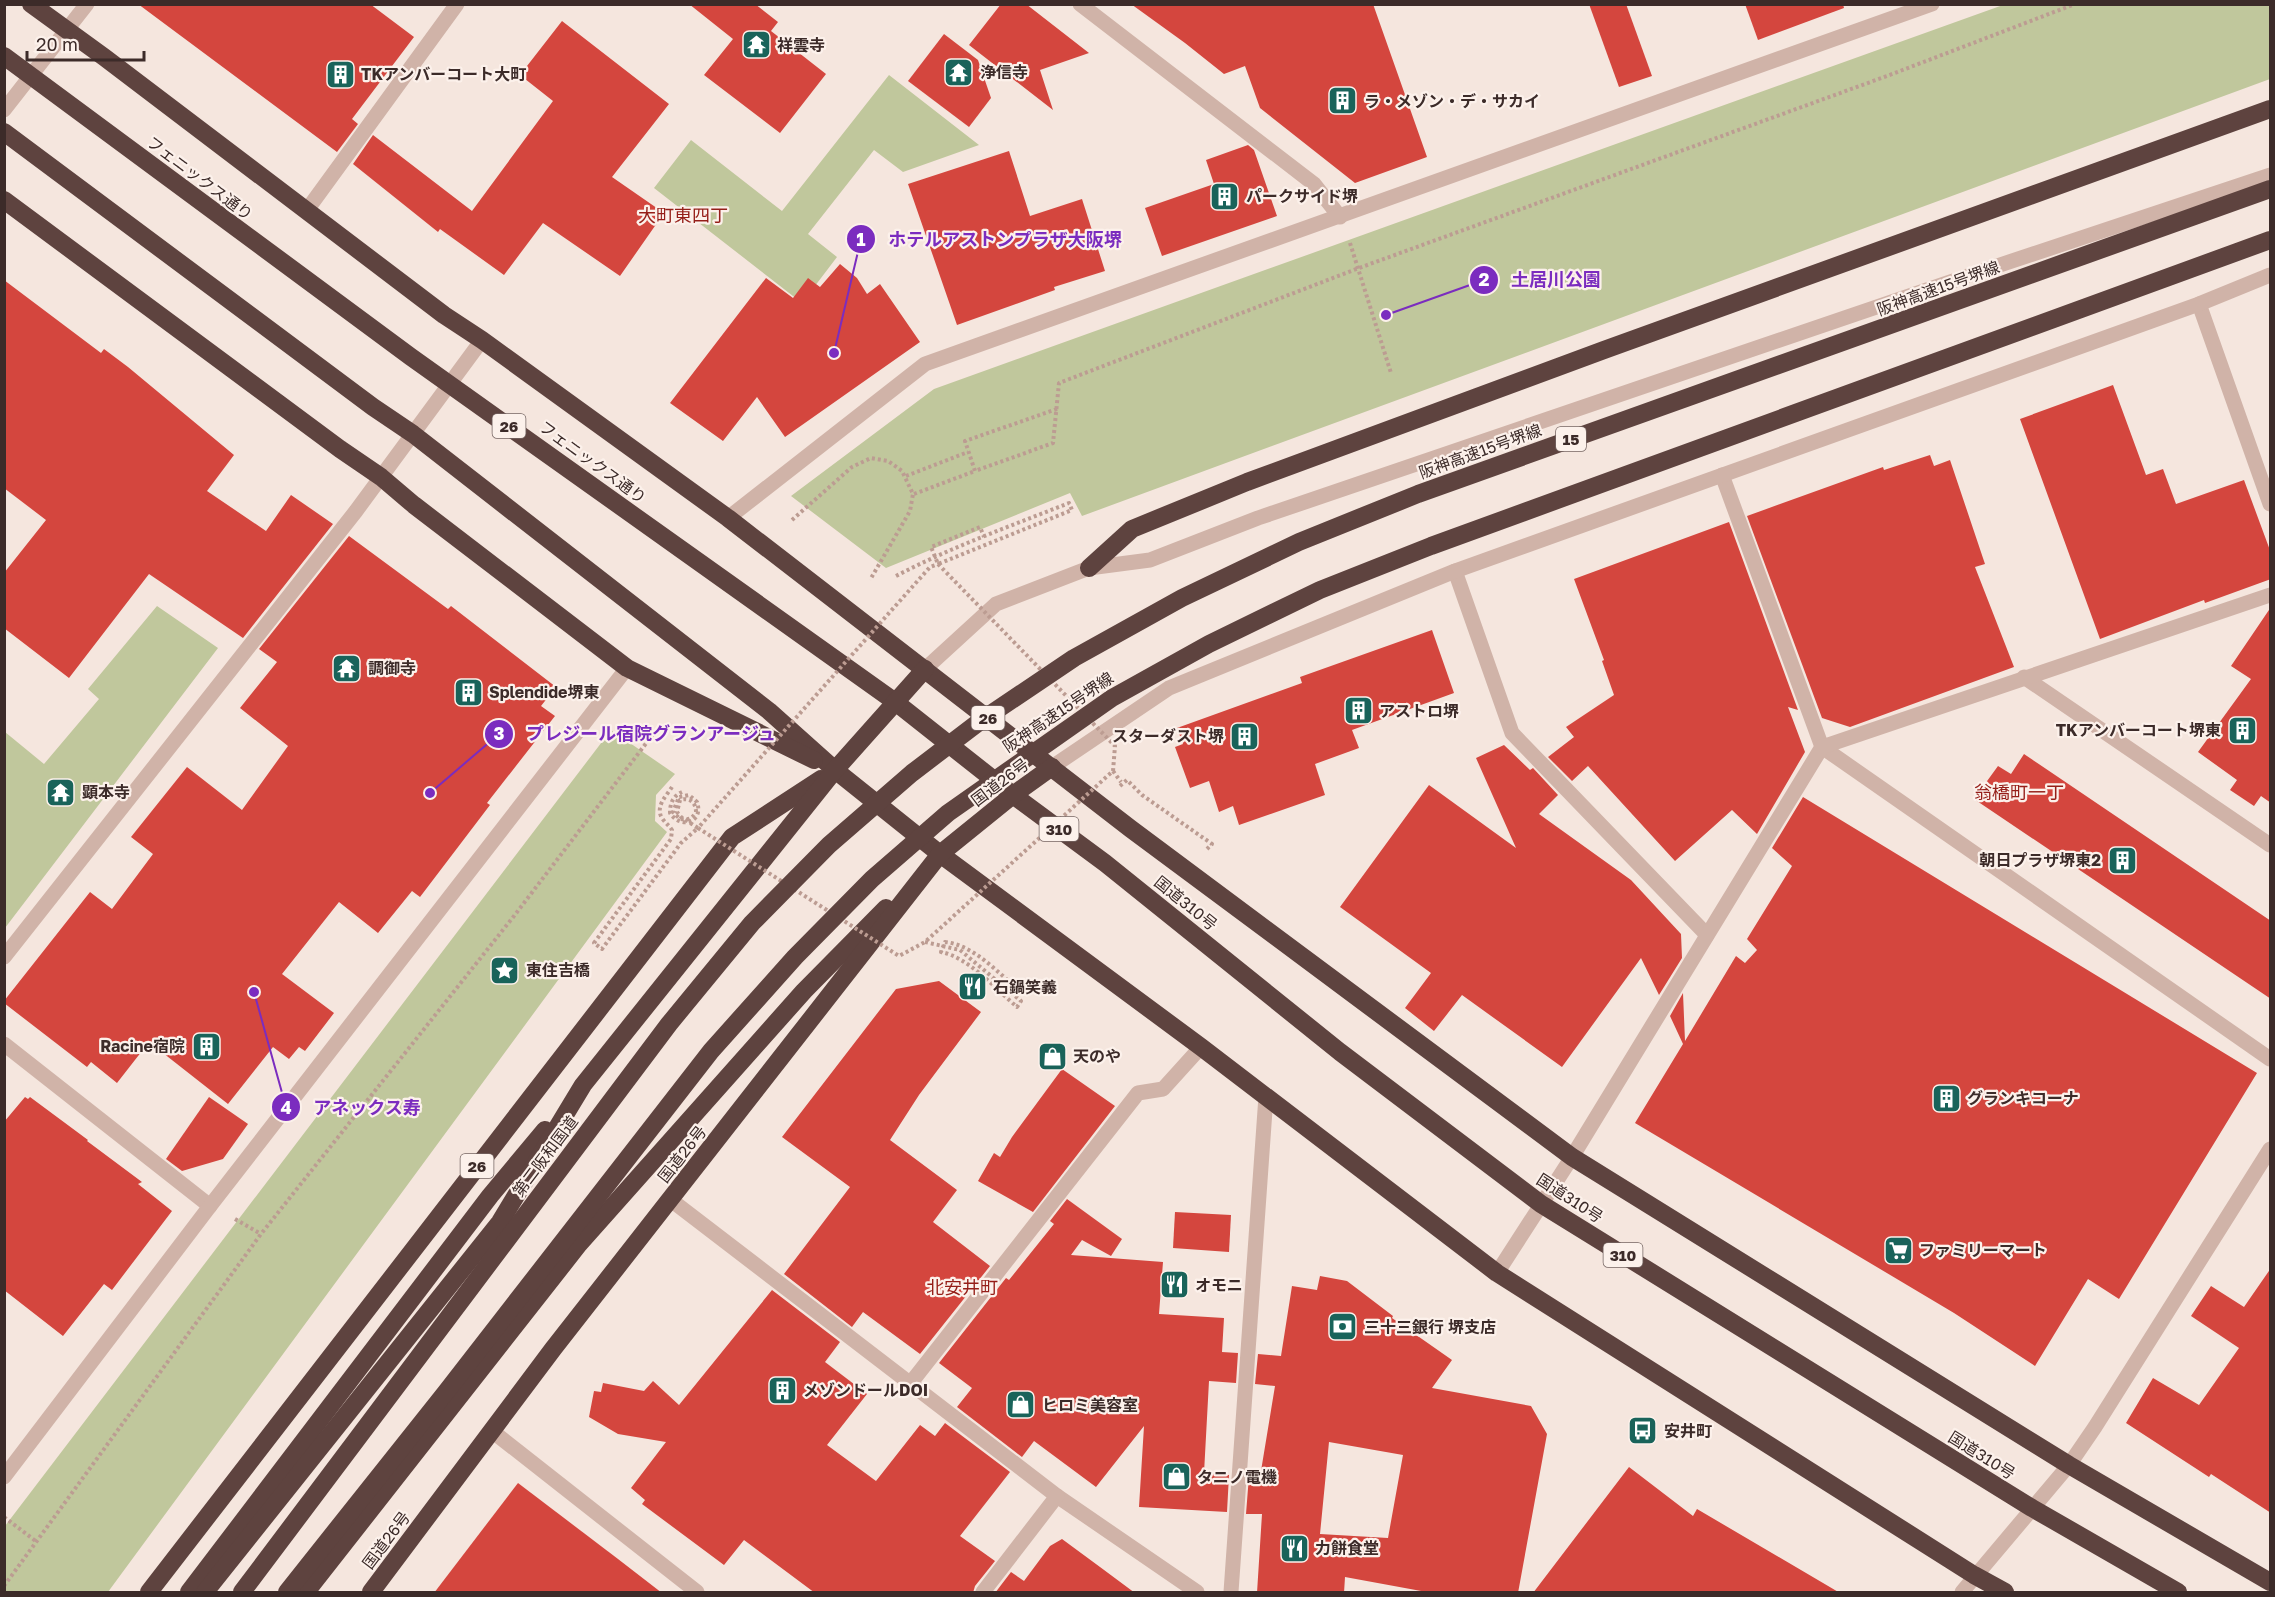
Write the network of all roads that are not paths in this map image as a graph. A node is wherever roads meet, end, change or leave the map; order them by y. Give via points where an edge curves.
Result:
1 (31, 4) edge
2 (87, 4) edge
3 (457, 4) edge
4 (1080, 4) edge
5 (1932, 4) edge
6 (67, 31) junction
7 (4, 56) edge
8 (31, 76) junction
9 (4, 110) edge
10 (2271, 110) edge
11 (4, 132) edge
12 (2271, 175) edge
13 (2271, 189) edge
14 (4, 200) edge
15 (307, 210) junction
16 (1340, 217) junction
17 (2271, 240) edge
18 (2271, 276) edge
19 (2199, 304) junction
20 (482, 340) junction
21 (450, 384) junction
22 (413, 434) junction
23 (1722, 475) junction
24 (381, 477) junction
25 (2271, 504) edge
26 (728, 518) junction
27 (1089, 568) junction
28 (1455, 571) junction
29 (2271, 595) edge
30 (627, 668) junction
31 (925, 669) junction
32 (2024, 677) junction
33 (894, 701) junction
34 (1822, 747) junction
35 (1052, 767) junction
36 (835, 770) junction
37 (912, 773) joint
38 (1013, 795) junction
39 (2271, 845) edge
40 (940, 854) junction
41 (1707, 935) junction
42 (4, 957) edge
43 (4, 1044) edge
44 (1201, 1047) junction
45 (2271, 1059) edge
46 (583, 1085) junction
47 (1266, 1096) junction
48 (2271, 1149) edge
49 (1572, 1157) junction
50 (671, 1200) junction
51 (1541, 1204) junction
52 (210, 1206) junction
53 (1497, 1273) junction
54 (910, 1384) junction
55 (492, 1431) junction
56 (2069, 1465) junction
57 (4, 1477) edge
58 (1057, 1497) junction
59 (2032, 1508) junction
60 (1974, 1575) junction
61 (2271, 1581) edge
62 (149, 1593) edge
63 (189, 1593) edge
64 (206, 1593) edge
65 (242, 1593) edge
66 (287, 1593) edge
67 (306, 1593) edge
68 (371, 1593) edge
69 (697, 1593) edge
70 (983, 1593) edge
71 (1197, 1593) edge
72 (1231, 1593) edge
73 (1962, 1593) edge
74 (2005, 1593) edge
75 (2178, 1593) edge

1 - 6 highway, 26
2 - 6 street
3 - 15 street
4 - 16 street via 1314,184
5 - 16 street
6 - 8 street
6 - 15 highway, 26
7 - 8 highway, フェニックス通り / 26
8 - 9 street
8 - 21 highway, フェニックス通り / 26
10 - 27 highway via 1247,482 1132,529
11 - 22 highway
12 - 27 street via 1258,518 1150,560
13 - 37 highway, 阪神高速15号堺線 / 15, bridge via 1418,494 1299,542 1182,598 1074,658
14 - 24 highway
15 - 20 highway, 26
16 - 26 street via 925,364
17 - 66 highway, 阪神高速15号堺線, bridge via 1320,590 1209,644 1112,698 948,813 872,879 795,957 711,1051
18 - 19 street
19 - 23 street
19 - 25 street
20 - 21 street
20 - 26 highway, 26
21 - 22 street
21 - 33 highway, フェニックス通り / 26
22 - 24 street
22 - 36 highway via 769,711
23 - 28 street
23 - 34 street
24 - 30 highway
24 - 42 street
26 - 31 highway, 26
27 - 31 street via 996,604
28 - 35 street via 1169,688
28 - 41 street via 1512,734
29 - 32 street
30 - 36 highway
30 - 52 street
31 - 33 highway, 26
31 - 35 highway, 26
32 - 34 street
32 - 39 street
33 - 36 highway, 26
33 - 38 highway, フェニックス通り / 26
34 - 41 street
34 - 45 street
35 - 38 highway, 国道26号
35 - 49 highway, 310
36 - 40 highway
36 - 46 highway, 26
36 - 62 highway, 26 via 732,837
37 - 65 highway, 第二阪和国道, bridge via 830,845 752,923 669,1024
38 - 40 highway, 国道26号
38 - 51 highway, 国道310号 / 310
40 - 44 highway
40 - 50 highway, 国道26号
40 - 67 highway via 804,991 579,1244
41 - 49 street
43 - 52 street
44 - 47 highway
44 - 54 street via 1163,1089 1138,1093
46 - 63 highway via 490,1196
46 - 64 highway, 26 via 500,1222
47 - 53 highway
47 - 72 street
48 - 56 street
49 - 51 street
49 - 56 highway
50 - 54 street
50 - 55 highway, 国道26号
51 - 53 street
51 - 59 highway, 国道310号 / 310
52 - 57 street
53 - 60 highway
54 - 58 street
55 - 68 highway, 国道26号
55 - 69 street
56 - 59 street
56 - 61 highway
58 - 70 street
58 - 71 street
59 - 60 street
59 - 75 highway, 国道310号 / 310
60 - 73 street
60 - 74 highway

